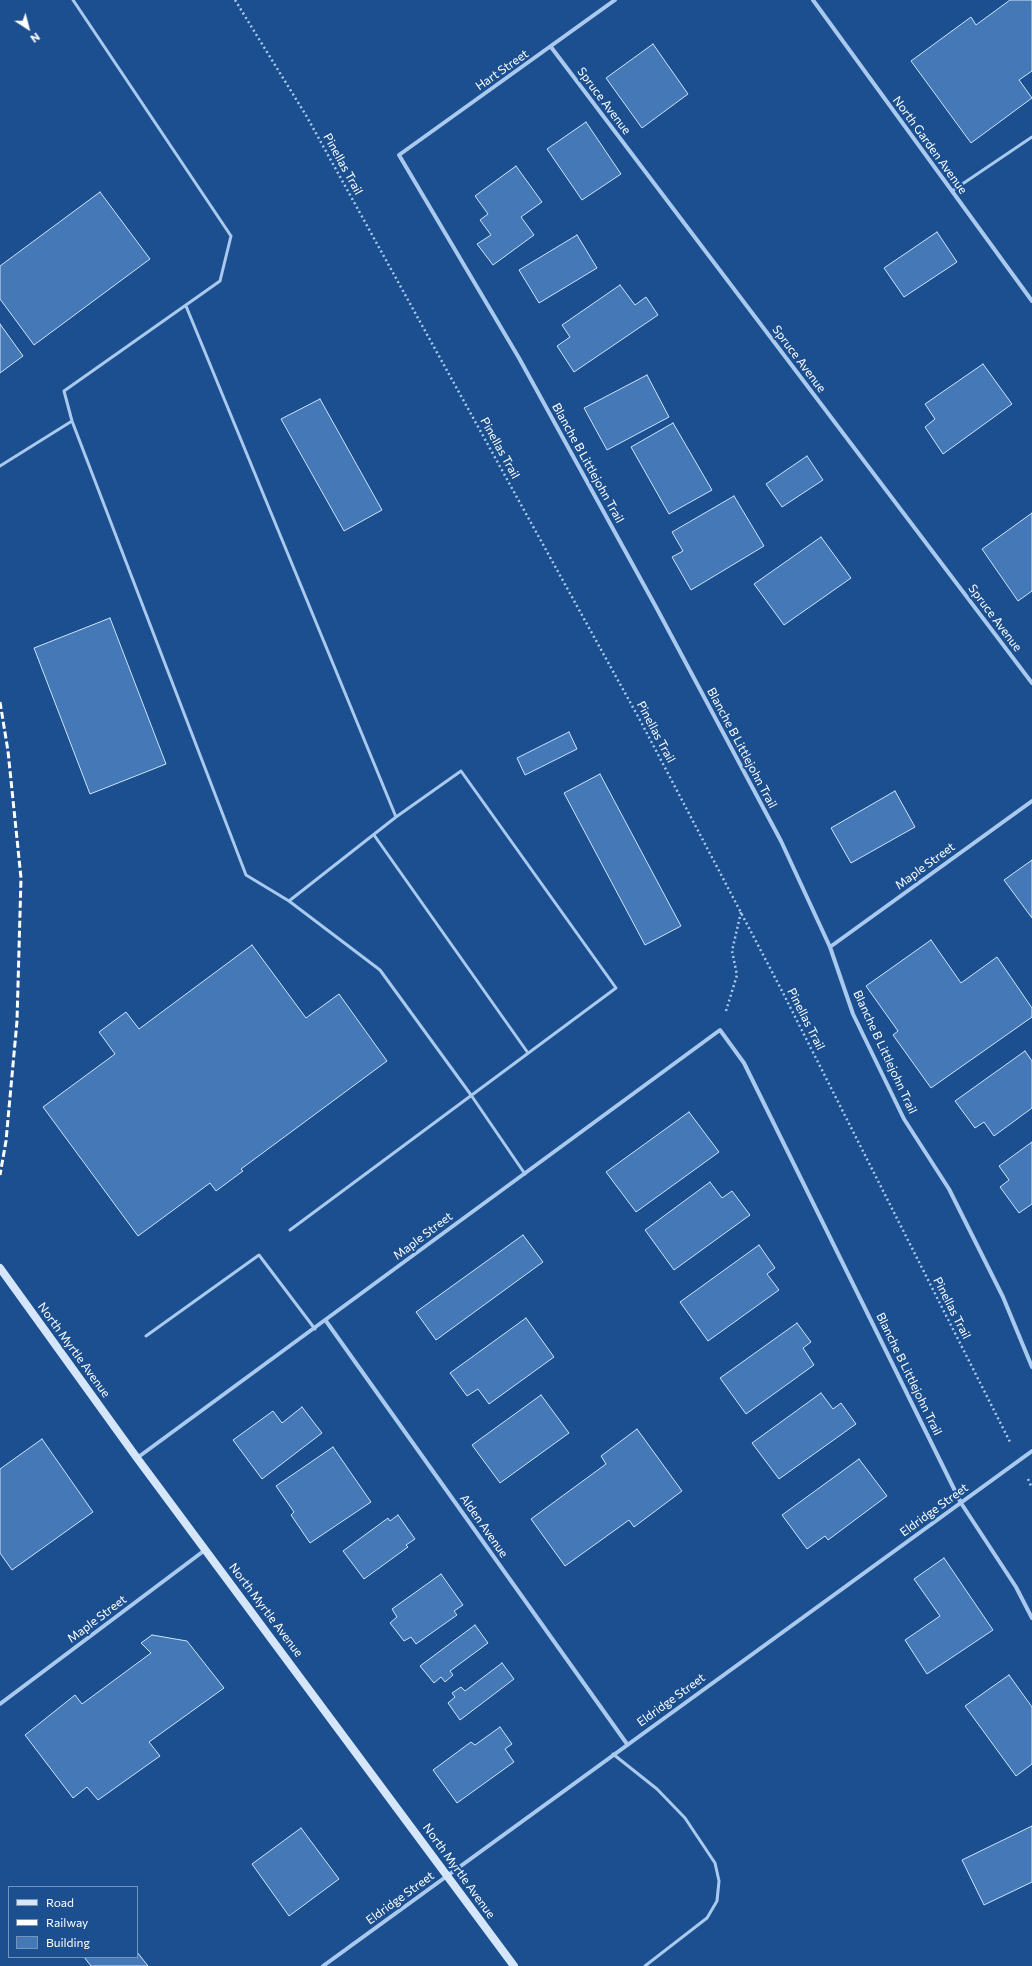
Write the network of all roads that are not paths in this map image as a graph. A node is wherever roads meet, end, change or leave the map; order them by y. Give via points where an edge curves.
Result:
1 (73, 0) edge
2 (615, 0) edge
3 (813, 0) edge
4 (551, 47) junction
5 (1032, 137) edge
6 (399, 155) joint
7 (952, 191) junction
8 (1032, 301) edge
9 (186, 306) junction
10 (72, 421) junction
11 (0, 466) edge
12 (1032, 683) edge
13 (1032, 801) edge
14 (396, 817) junction
15 (374, 835) junction
16 (289, 901) junction
17 (830, 947) junction
18 (720, 1030) joint
19 (528, 1053) junction
20 (471, 1095) junction
21 (524, 1174) junction
22 (290, 1230) dead end
23 (0, 1268) edge
24 (326, 1321) junction
25 (315, 1329) junction
26 (146, 1336) dead end
27 (1032, 1367) edge
28 (1032, 1451) edge
29 (137, 1458) junction
30 (961, 1503) junction
31 (206, 1550) junction
32 (1032, 1618) edge
33 (0, 1704) edge
34 (627, 1744) junction
35 (613, 1754) junction
36 (448, 1876) junction
37 (322, 1966) edge
38 (514, 1966) edge
39 (645, 1966) edge

1 - 9 lane via 231,236 220,281
2 - 4 street, Hart Street
3 - 7 street, North Garden Avenue
4 - 6 street, Hart Street
4 - 12 street, Spruce Avenue
5 - 7 lane
6 - 17 street, Blanche B Littlejohn Trail via 519,358 656,607 781,841
7 - 8 street, North Garden Avenue
9 - 10 lane via 64,390
9 - 14 lane
10 - 11 lane
10 - 16 lane via 246,875
13 - 17 street, Maple Street
14 - 15 lane
14 - 19 lane via 461,771 616,988
15 - 16 lane
15 - 19 lane
16 - 20 lane via 380,970
17 - 27 street, Blanche B Littlejohn Trail via 853,1014 904,1119 949,1189 1003,1297
18 - 21 street, Maple Street
18 - 30 street, Blanche B Littlejohn Trail via 744,1063
19 - 20 lane
20 - 21 lane
20 - 22 lane
21 - 24 street, Maple Street
23 - 29 main road, North Myrtle Avenue
24 - 25 street, Maple Street
24 - 34 street, Alden Avenue
25 - 26 lane via 259,1255
25 - 29 street, Maple Street
28 - 30 street, Eldridge Street
29 - 31 main road, North Myrtle Avenue
30 - 32 street, Blanche B Littlejohn Trail via 1016,1587
30 - 34 street, Eldridge Street
31 - 33 street, Maple Street
31 - 36 main road, North Myrtle Avenue
34 - 35 street, Eldridge Street
35 - 36 street, Eldridge Street
35 - 39 lane via 657,1788 685,1818 715,1863 719,1881 718,1900 707,1918
36 - 37 street, Eldridge Street
36 - 38 main road, North Myrtle Avenue

